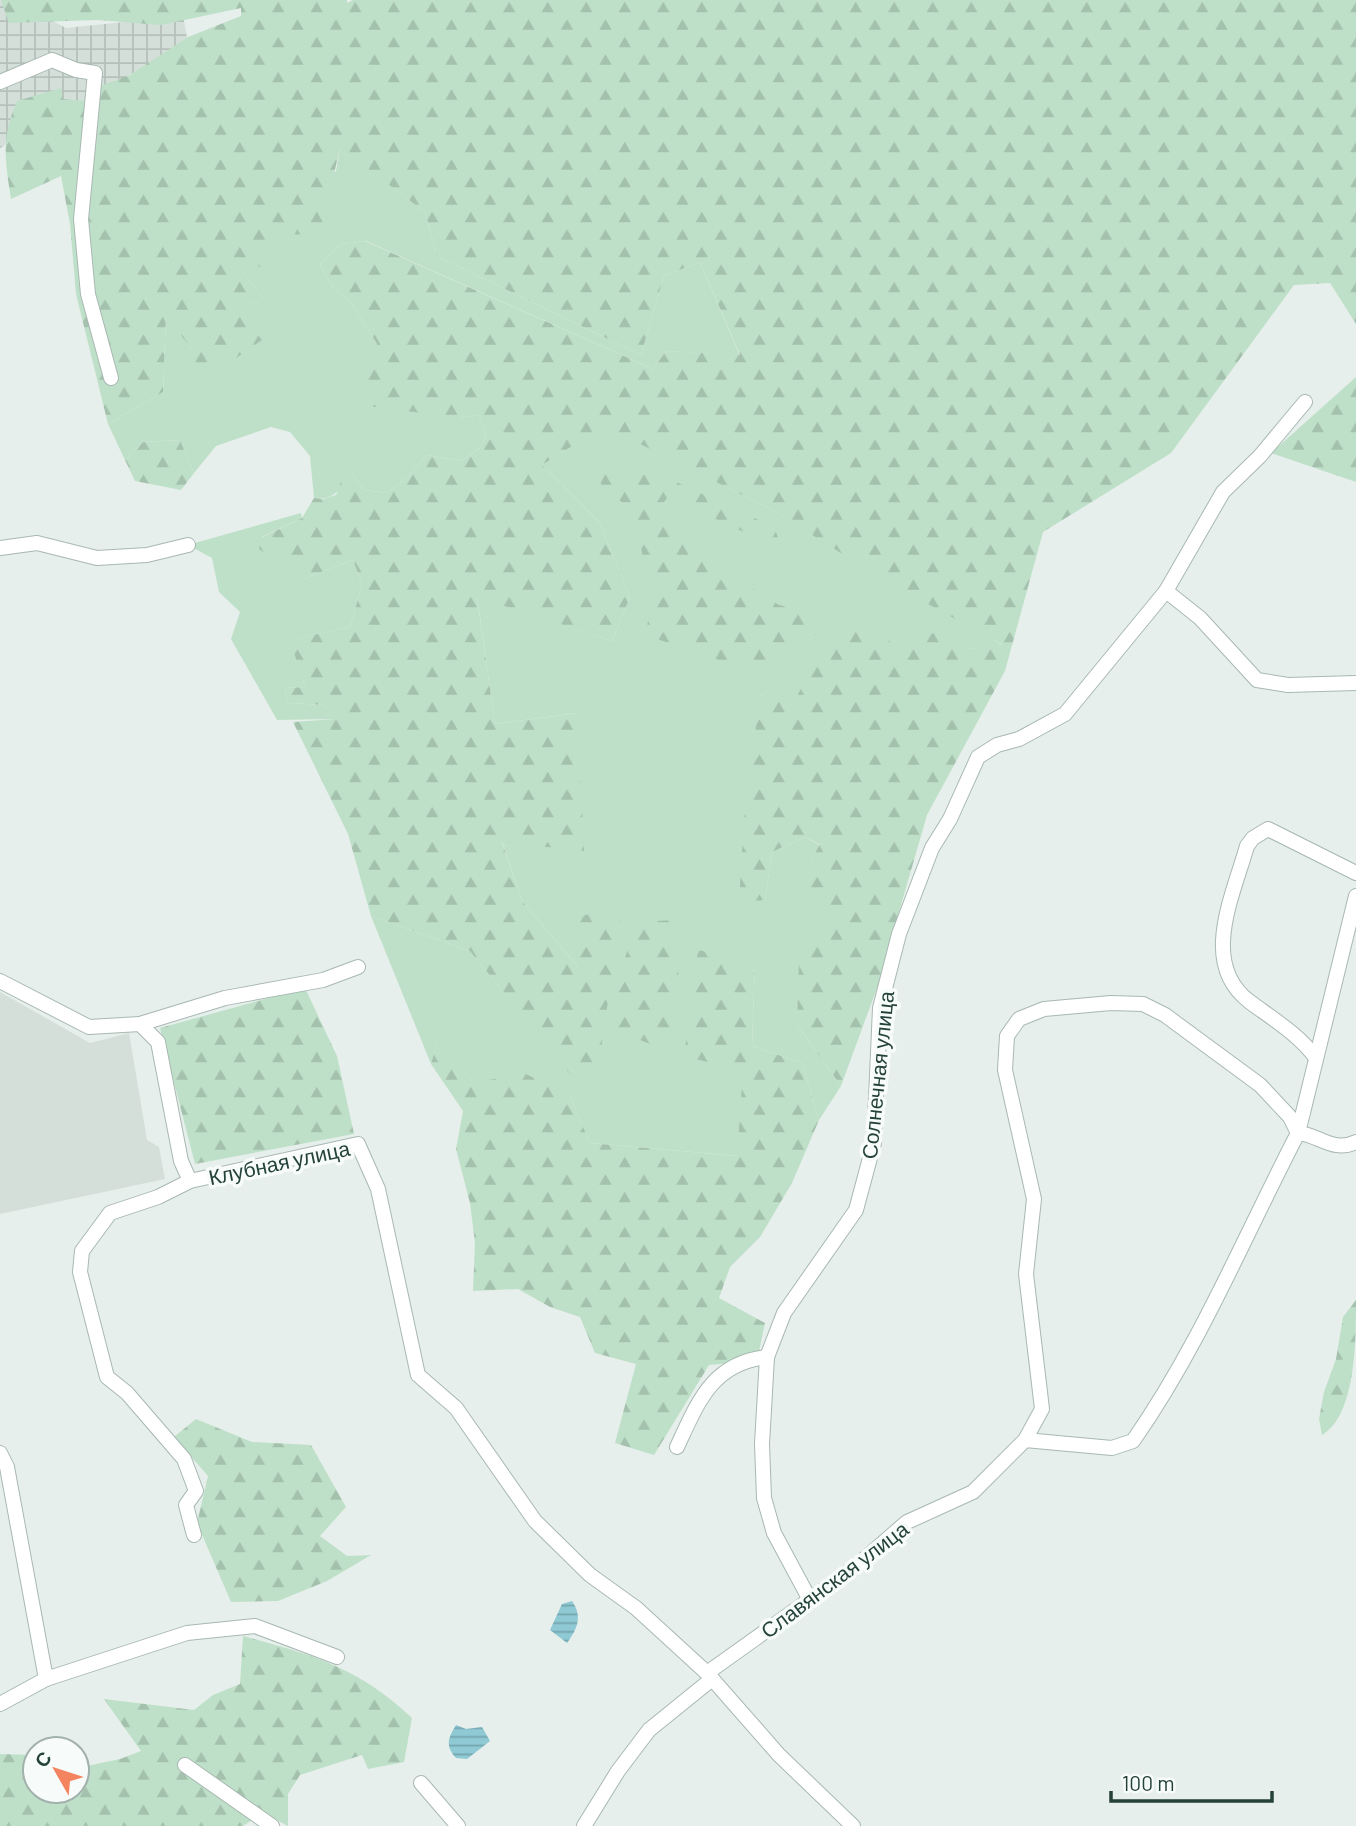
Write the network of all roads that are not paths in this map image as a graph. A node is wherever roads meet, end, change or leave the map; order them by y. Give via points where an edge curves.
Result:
1 (0, 82) edge
2 (111, 378) dead end
3 (1305, 402) dead end
4 (188, 545) dead end
5 (0, 548) edge
6 (1166, 591) junction
7 (1356, 683) edge
8 (1356, 873) edge
9 (1356, 895) edge
10 (358, 967) dead end
11 (0, 981) edge
12 (140, 1024) junction
13 (1315, 1058) junction
14 (1298, 1133) junction
15 (1356, 1142) edge
16 (190, 1181) junction
17 (767, 1357) junction
18 (1025, 1440) junction
19 (677, 1447) dead end
20 (0, 1453) edge
21 (194, 1535) dead end
22 (810, 1600) junction
23 (337, 1657) dead end
24 (709, 1676) junction
25 (46, 1679) junction
26 (0, 1704) edge
27 (185, 1765) dead end
28 (421, 1783) dead end
29 (272, 1826) edge
30 (458, 1826) edge
31 (584, 1826) edge
32 (853, 1826) edge

1 - 2 street via 52,60 95,73 81,219 88,294
3 - 6 street, Солнечная улица via 1223,492
4 - 5 street via 147,555 97,558 37,543
6 - 7 street via 1200,618 1257,680 1288,685
6 - 17 street, Солнечная улица via 1065,714 978,757 932,848 899,934 880,1008 874,1143 856,1210 784,1313
8 - 13 street via 1268,829 1247,846 1223,937 1221,959 1238,993 1304,1041
9 - 13 street
10 - 12 street via 323,980 225,998
11 - 12 street via 89,1027
12 - 16 street, Клубная улица via 158,1042 180,1161
13 - 14 street
14 - 15 street via 1331,1146
14 - 18 street via 1201,1332 1133,1441 1112,1448
14 - 18 street, Славянская улица via 1290,1116 1271,1097 1194,1035 1143,1004 1044,1009 1018,1019 1007,1036 1005,1070 1034,1199 1026,1274 1042,1409
16 - 21 street via 110,1213 82,1251 80,1272 107,1377 184,1459 196,1491 186,1505
16 - 24 street, Клубная улица via 358,1144 378,1189 418,1375 456,1408 535,1521 590,1575 636,1608
17 - 19 street via 743,1360 718,1377 700,1397
17 - 22 street, Солнечная улица via 764,1498 774,1533
18 - 22 street, Славянская улица via 973,1492 907,1522
20 - 25 street via 7,1467
22 - 24 street, Славянская улица
23 - 25 street via 255,1626 187,1633
24 - 31 street, Славянская улица via 649,1730
24 - 32 street via 779,1755
25 - 26 street
27 - 29 street
28 - 30 street

